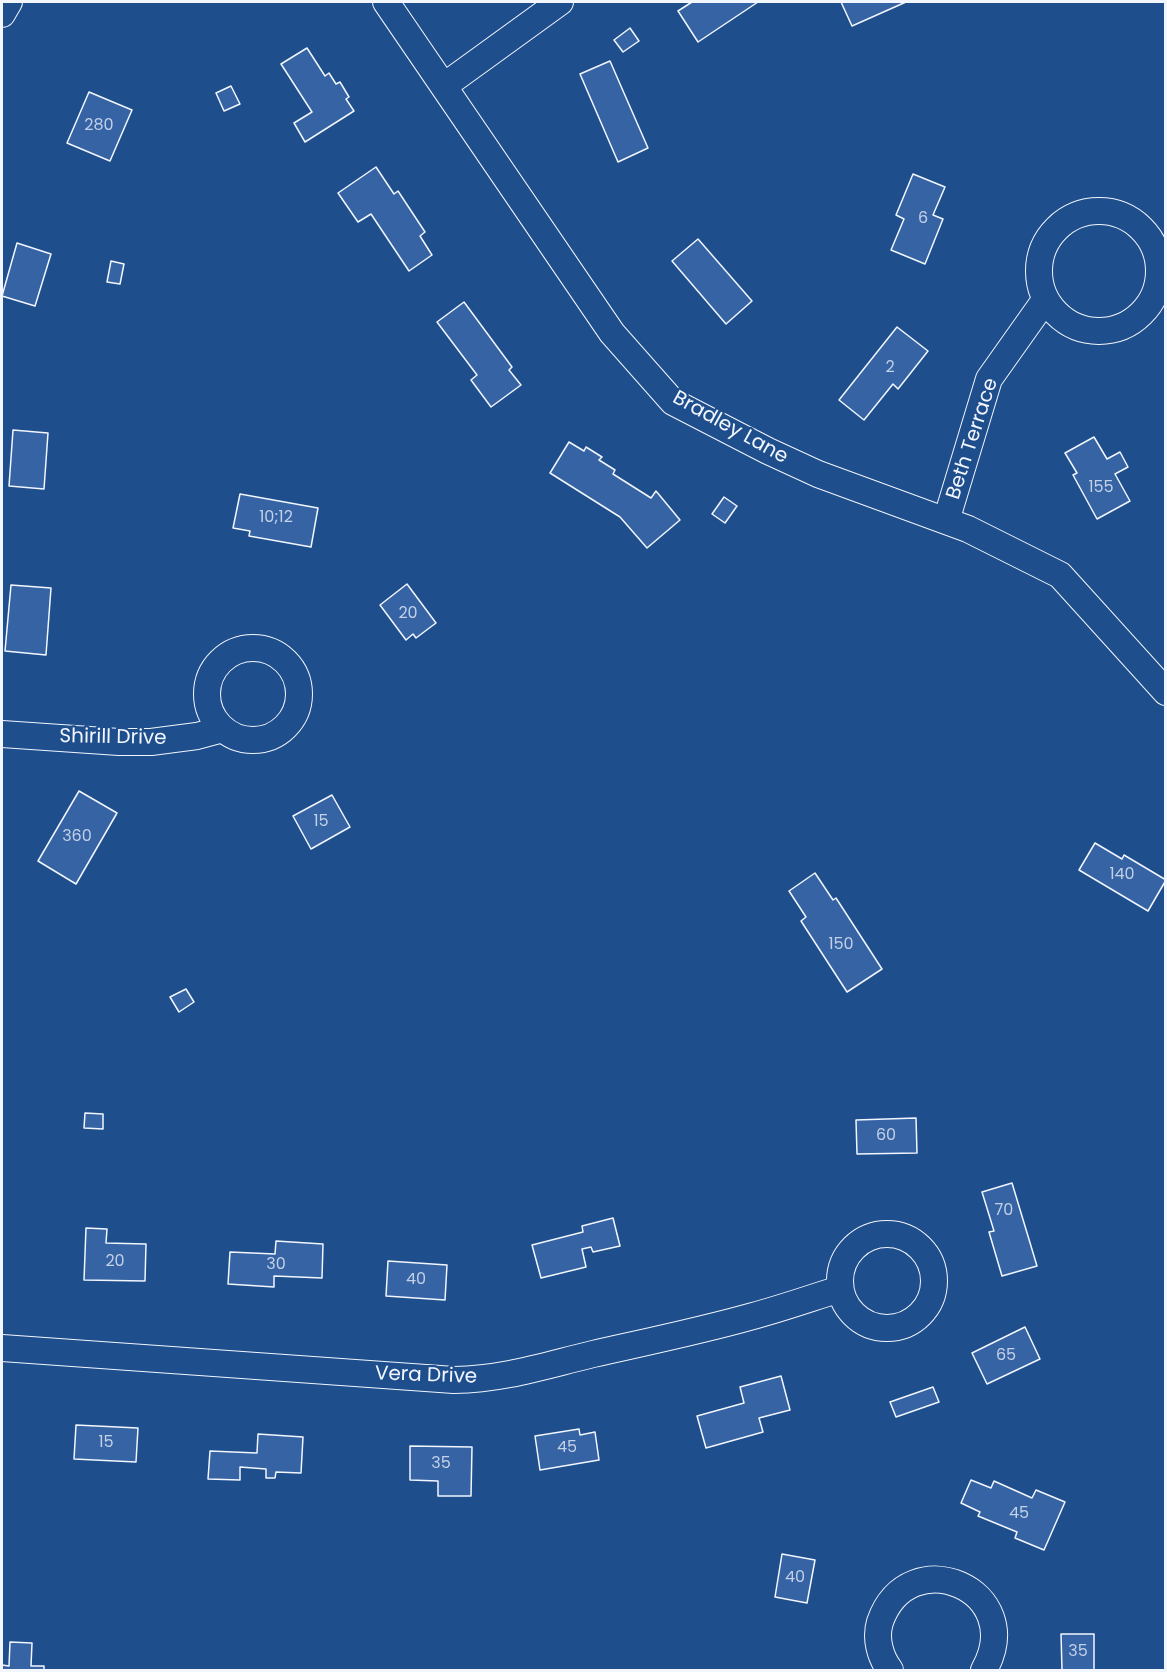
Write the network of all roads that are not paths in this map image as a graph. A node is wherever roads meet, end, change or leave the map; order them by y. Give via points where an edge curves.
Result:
1 (9, 2) edge
2 (386, 2) edge
3 (560, 2) edge
4 (2, 14) edge
5 (444, 86) junction
6 (1045, 300) junction
7 (946, 521) junction
8 (1166, 692) edge
9 (223, 729) dead end
10 (2, 734) edge
11 (840, 1288) dead end
12 (2, 1348) edge
13 (890, 1671) edge
14 (984, 1671) edge

1 - 4 street
2 - 5 street, Bradley Lane
3 - 5 street
5 - 7 street, Bradley Lane via 612,333 673,402 818,474
6 - 6 street via 1039,282 1039,262 1045,243 1057,227 1073,216 1092,211 1112,212 1130,219 1146,232 1160,269 1157,290 1148,307 1133,321 1115,330 1095,332 1075,327 1058,316
6 - 7 street, Beth Terrace via 989,379
7 - 8 street, Bradley Lane via 1060,574
9 - 10 street, Shirill Drive via 151,742
11 - 12 street, Vera Drive via 701,1330 482,1379 444,1380
13 - 14 street via 879,1646 879,1627 885,1609 897,1594 931,1579 969,1588 983,1602 992,1618 995,1638

